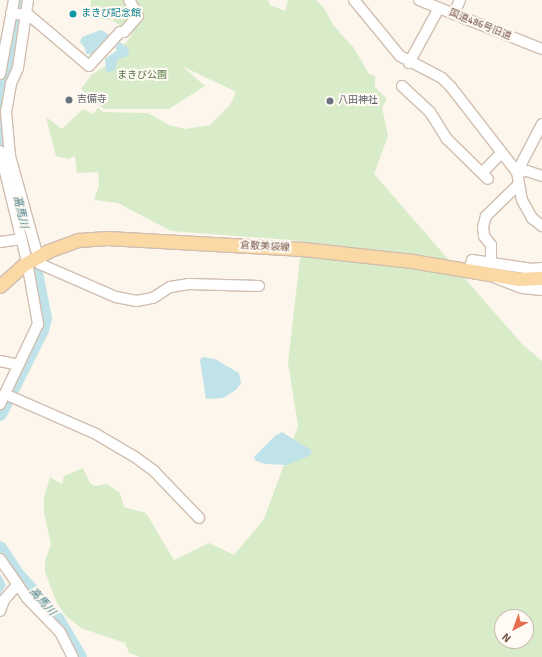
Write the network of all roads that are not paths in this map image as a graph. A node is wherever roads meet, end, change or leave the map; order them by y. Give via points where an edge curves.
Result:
1 (14, 0) edge
2 (28, 0) edge
3 (129, 0) edge
4 (354, 0) edge
5 (419, 0) edge
6 (460, 0) edge
7 (439, 8) junction
8 (18, 14) junction
9 (454, 14) junction
10 (542, 49) edge
11 (409, 63) junction
12 (0, 74) edge
13 (402, 86) dead end
14 (542, 124) edge
15 (0, 151) edge
16 (501, 153) junction
17 (517, 172) junction
18 (541, 174) edge
19 (519, 184) junction
20 (542, 226) edge
21 (21, 239) junction
22 (0, 242) edge
23 (33, 259) junction
24 (492, 263) junction
25 (542, 268) edge
26 (475, 271) junction
27 (542, 278) edge
28 (0, 286) edge
29 (258, 286) dead end
30 (542, 290) edge
31 (0, 361) edge
32 (19, 365) junction
33 (8, 395) junction
34 (0, 404) edge
35 (199, 518) dead end
36 (0, 559) edge
37 (16, 586) junction
38 (0, 611) edge
39 (73, 657) edge

1 - 8 street
2 - 8 street
3 - 8 street via 138,16 89,66 59,38
4 - 11 street via 400,56
5 - 7 street, 国道486号旧道
6 - 9 street
7 - 9 street, 国道486号旧道
7 - 11 street
8 - 12 street
8 - 23 street via 18,68 11,84 6,112 10,156
9 - 10 street, 国道486号旧道
11 - 16 street via 442,78
13 - 16 street via 430,112 447,139 485,176
14 - 17 street
15 - 21 street
16 - 17 street
17 - 18 street
17 - 19 street
19 - 20 street via 522,200 532,218
19 - 24 street via 486,216 484,236 491,245
21 - 22 street
21 - 23 street
23 - 26 main road, 倉敷美袋線 via 79,240 107,238 303,249
23 - 28 main road, 倉敷美袋線
23 - 29 street via 116,297 137,301 153,298 170,288 189,284
23 - 32 street via 38,324
24 - 25 street
24 - 26 street via 472,260
26 - 27 main road, 倉敷美袋線 via 520,279
26 - 30 street via 522,288
31 - 32 street
32 - 33 street
33 - 34 street
33 - 35 street via 96,434 135,457 154,471
36 - 37 street
37 - 38 street via 4,600
37 - 39 street via 60,632

